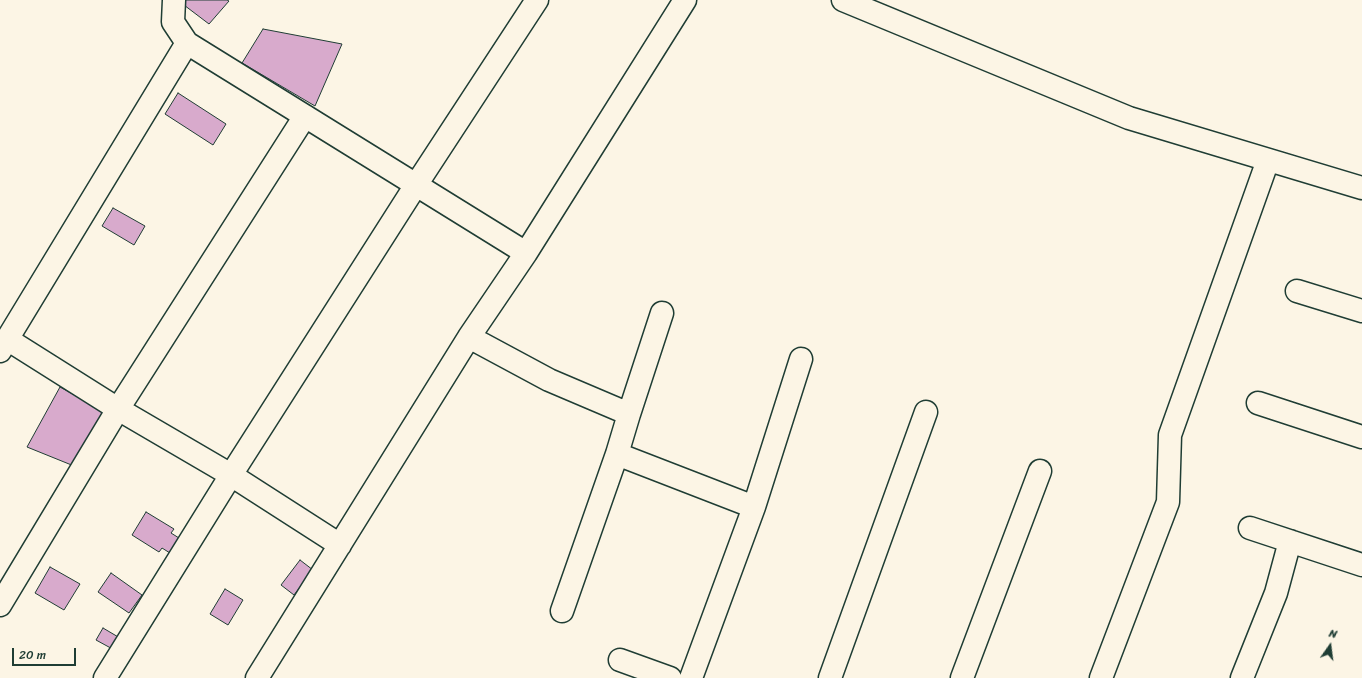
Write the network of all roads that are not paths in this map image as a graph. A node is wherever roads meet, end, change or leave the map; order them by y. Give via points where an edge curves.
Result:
1 (174, 0) edge
2 (537, 0) edge
3 (685, 0) edge
4 (843, 0) edge
5 (187, 43) junction
6 (305, 116) junction
7 (1268, 160) junction
8 (416, 185) junction
9 (1362, 188) edge
10 (526, 253) junction
11 (1297, 291) dead end
12 (1362, 311) edge
13 (662, 313) dead end
14 (469, 337) junction
15 (4, 345) edge
16 (801, 359) dead end
17 (1258, 404) dead end
18 (118, 409) junction
19 (926, 412) dead end
20 (629, 414) junction
21 (1362, 437) edge
22 (617, 454) junction
23 (1040, 471) dead end
24 (231, 474) junction
25 (754, 507) junction
26 (1250, 528) dead end
27 (1290, 541) junction
28 (340, 545) junction
29 (1362, 566) edge
30 (0, 605) edge
31 (562, 611) dead end
32 (620, 660) dead end
33 (105, 678) edge
34 (257, 678) edge
35 (670, 678) edge
36 (691, 678) edge
37 (830, 678) edge
38 (962, 678) edge
39 (1100, 678) edge
40 (1242, 678) edge

1 - 5 street via 173,22
2 - 8 street
3 - 10 street
4 - 7 street via 1129,118
5 - 6 street
5 - 15 street
6 - 8 street
6 - 18 street
7 - 9 street
7 - 39 street via 1170,435 1168,502
8 - 10 street
8 - 24 street
10 - 14 street
11 - 12 street
13 - 20 street
14 - 20 street via 549,380
14 - 28 street
15 - 18 street
16 - 25 street
17 - 21 street
18 - 24 street
18 - 30 street
19 - 37 street
20 - 22 street
22 - 25 street
22 - 31 street
23 - 38 street
24 - 28 street
24 - 33 street
25 - 36 street
26 - 27 street
27 - 29 street
27 - 40 street via 1276,593
28 - 34 street
32 - 35 street

